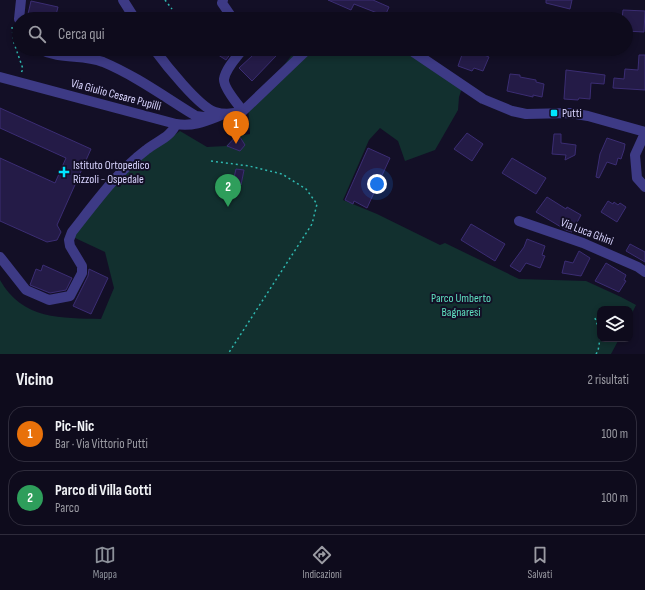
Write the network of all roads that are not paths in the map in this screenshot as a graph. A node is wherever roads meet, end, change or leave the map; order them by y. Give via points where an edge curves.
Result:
1 (21, 0) edge
2 (123, 0) edge
3 (223, 0) edge
4 (19, 12) edge
5 (131, 12) edge
6 (228, 12) edge
7 (61, 56) edge
8 (160, 56) edge
9 (238, 56) edge
10 (301, 56) edge
11 (420, 56) edge
12 (0, 77) edge
13 (243, 111) junction
14 (224, 114) junction
15 (213, 118) junction
16 (176, 124) junction
17 (645, 132) edge
18 (645, 187) edge
19 (519, 221) dead end
20 (0, 257) edge
21 (645, 272) edge

1 - 4 street
2 - 5 street
3 - 6 street via 222,3
7 - 15 street via 103,62 149,86 196,116
8 - 14 street via 185,87 214,112
9 - 13 street via 224,79 225,86
10 - 13 street
11 - 17 street via 483,98 512,111 526,114 570,113
12 - 16 street, Via Giulio Cesare Pupilli
13 - 14 street, Via Giulio Cesare Pupilli
14 - 15 street, Via Giulio Cesare Pupilli
15 - 16 street, Via Giulio Cesare Pupilli via 197,124
16 - 20 street via 174,130 165,138 121,171 72,232 70,246 82,266 82,273 70,296 49,300 26,290
17 - 18 street via 635,155 637,178
19 - 21 street, Via Luca Ghini via 583,243

